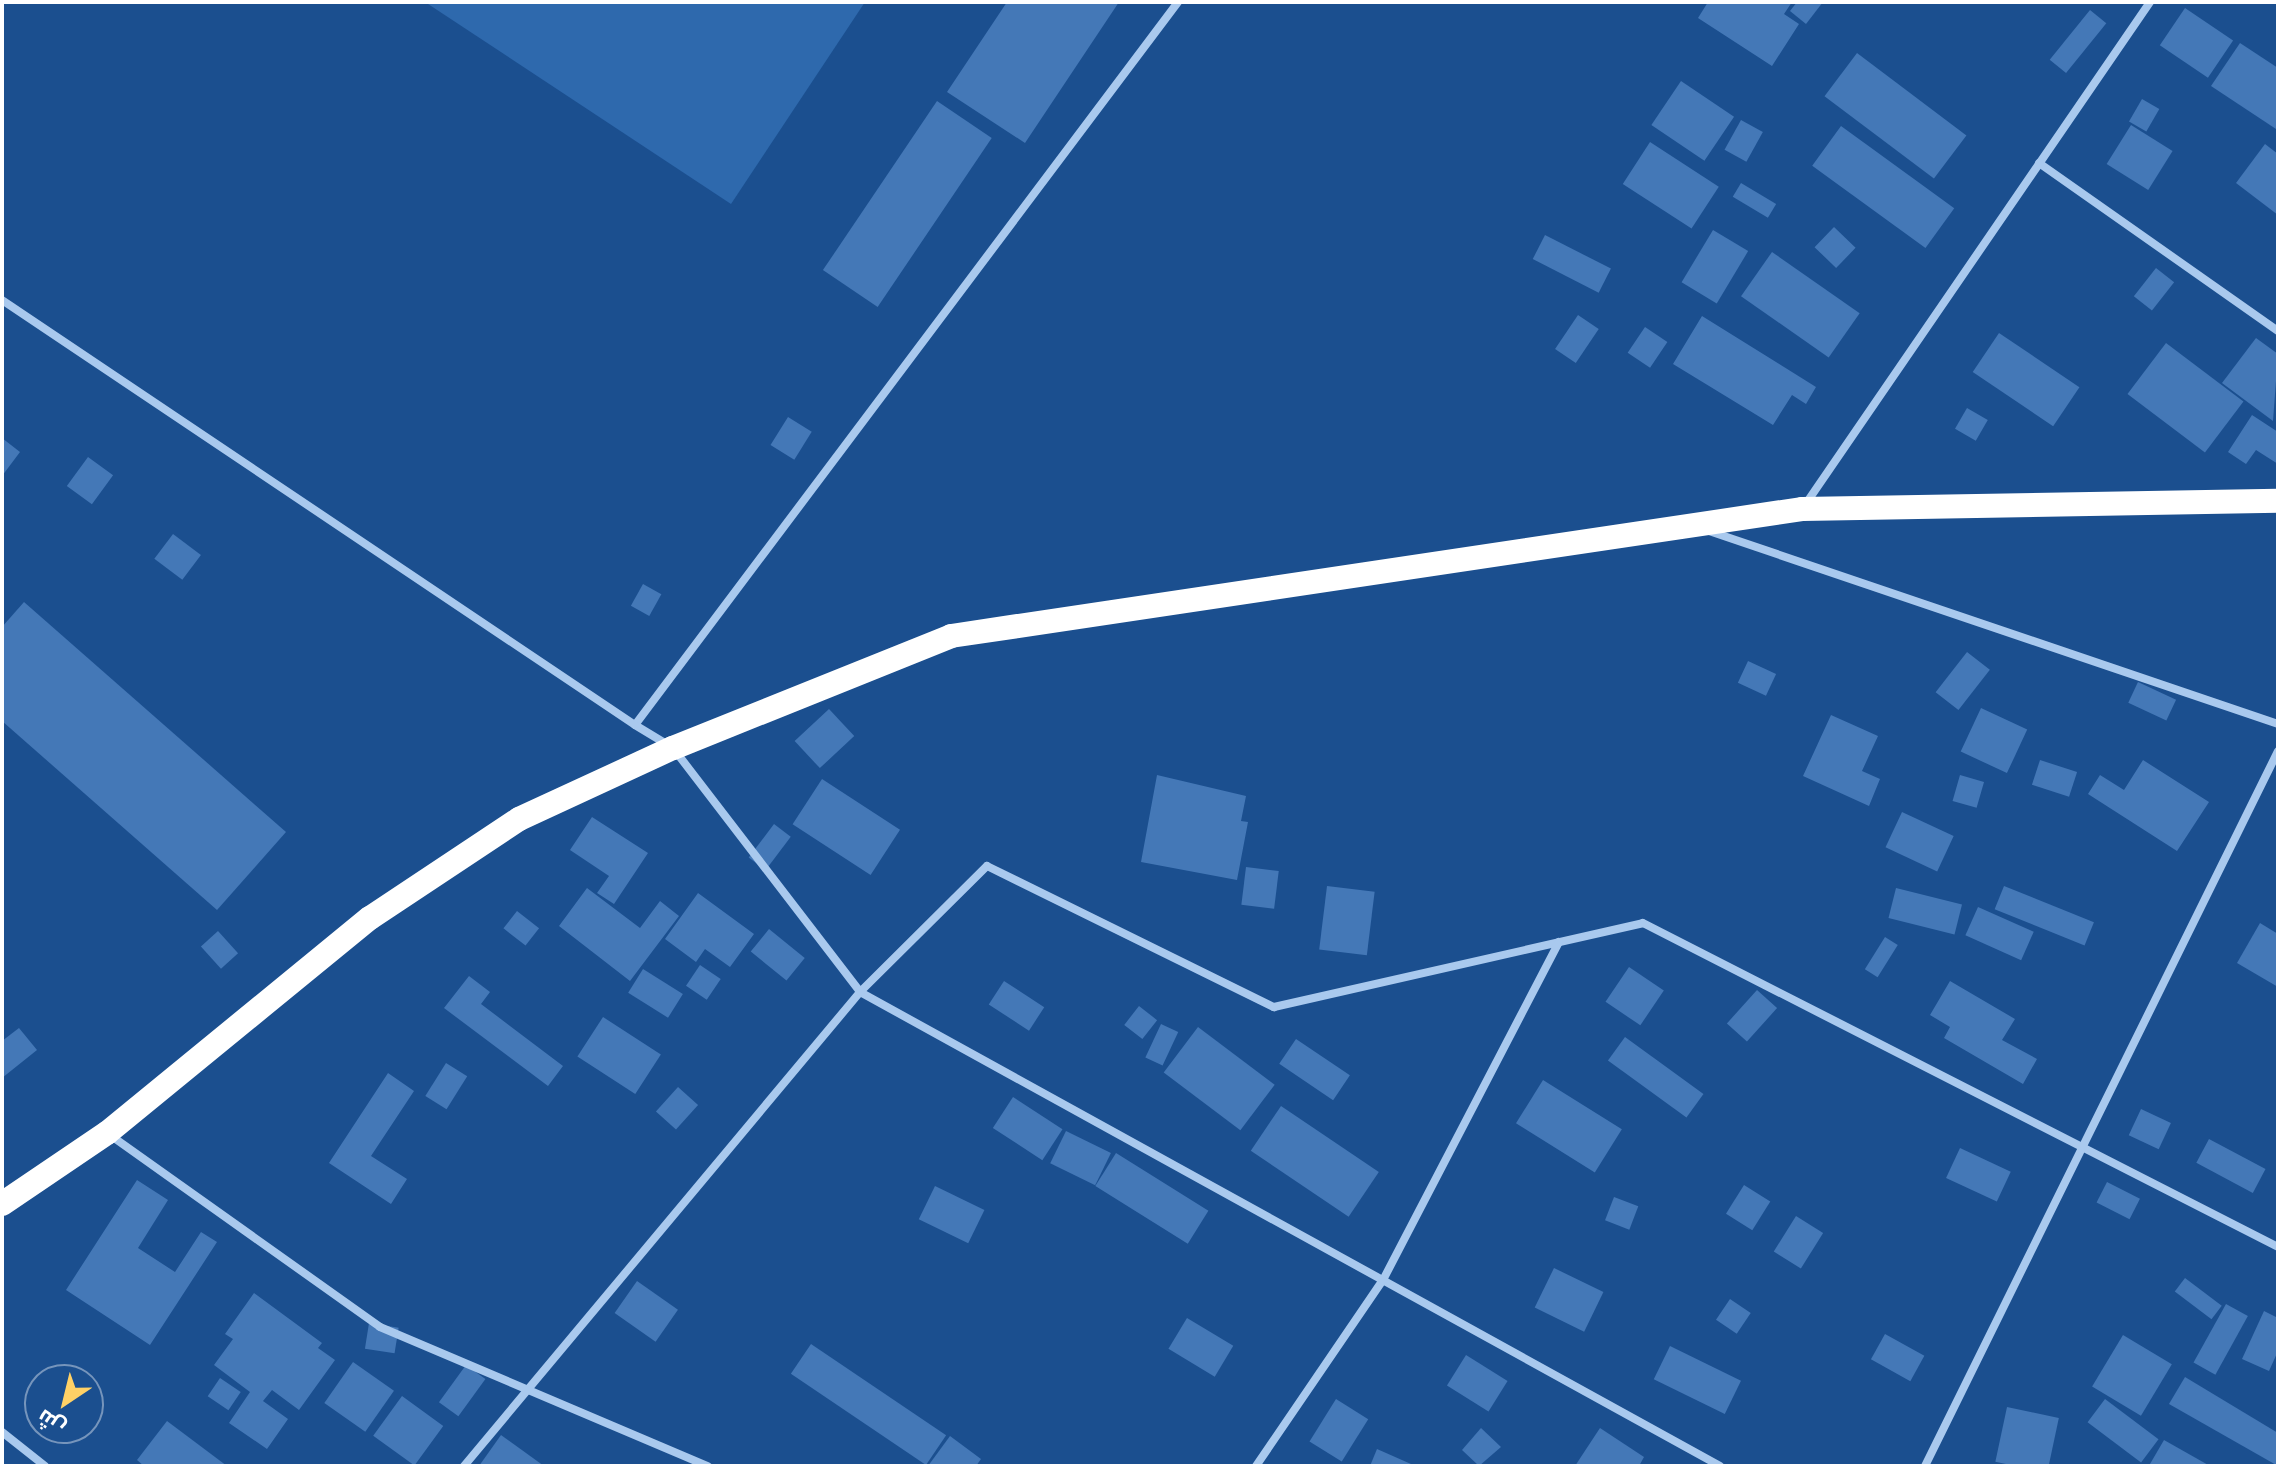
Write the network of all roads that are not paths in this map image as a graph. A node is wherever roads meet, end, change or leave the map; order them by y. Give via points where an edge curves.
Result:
1 (1178, 2) edge
2 (2150, 2) edge
3 (2039, 163) junction
4 (2, 300) edge
5 (2278, 331) edge
6 (2278, 501) edge
7 (1802, 509) junction
8 (1693, 526) junction
9 (2278, 724) edge
10 (635, 725) junction
11 (673, 748) junction
12 (2278, 751) edge
13 (1559, 942) junction
14 (860, 992) junction
15 (107, 1133) junction
16 (2086, 1149) junction
17 (2, 1204) edge
18 (2278, 1247) edge
19 (1383, 1280) junction
20 (528, 1390) junction
21 (2, 1432) edge
22 (45, 1466) edge
23 (464, 1466) edge
24 (708, 1466) edge
25 (1256, 1466) edge
26 (1720, 1466) edge
27 (1925, 1466) edge

1 - 10 street
2 - 3 street
3 - 5 street
3 - 7 street
4 - 10 street
6 - 7 highway
7 - 8 highway
8 - 9 street
8 - 11 highway via 951,636
10 - 11 street
11 - 14 street
11 - 15 highway via 519,819 370,918
12 - 16 street
13 - 14 street via 1274,1007 987,866
13 - 16 street via 1643,923
13 - 19 street
14 - 19 street
14 - 20 street
15 - 17 highway
15 - 20 street via 380,1327
16 - 18 street
16 - 27 street
19 - 25 street
19 - 26 street
20 - 23 street
20 - 24 street
21 - 22 street

